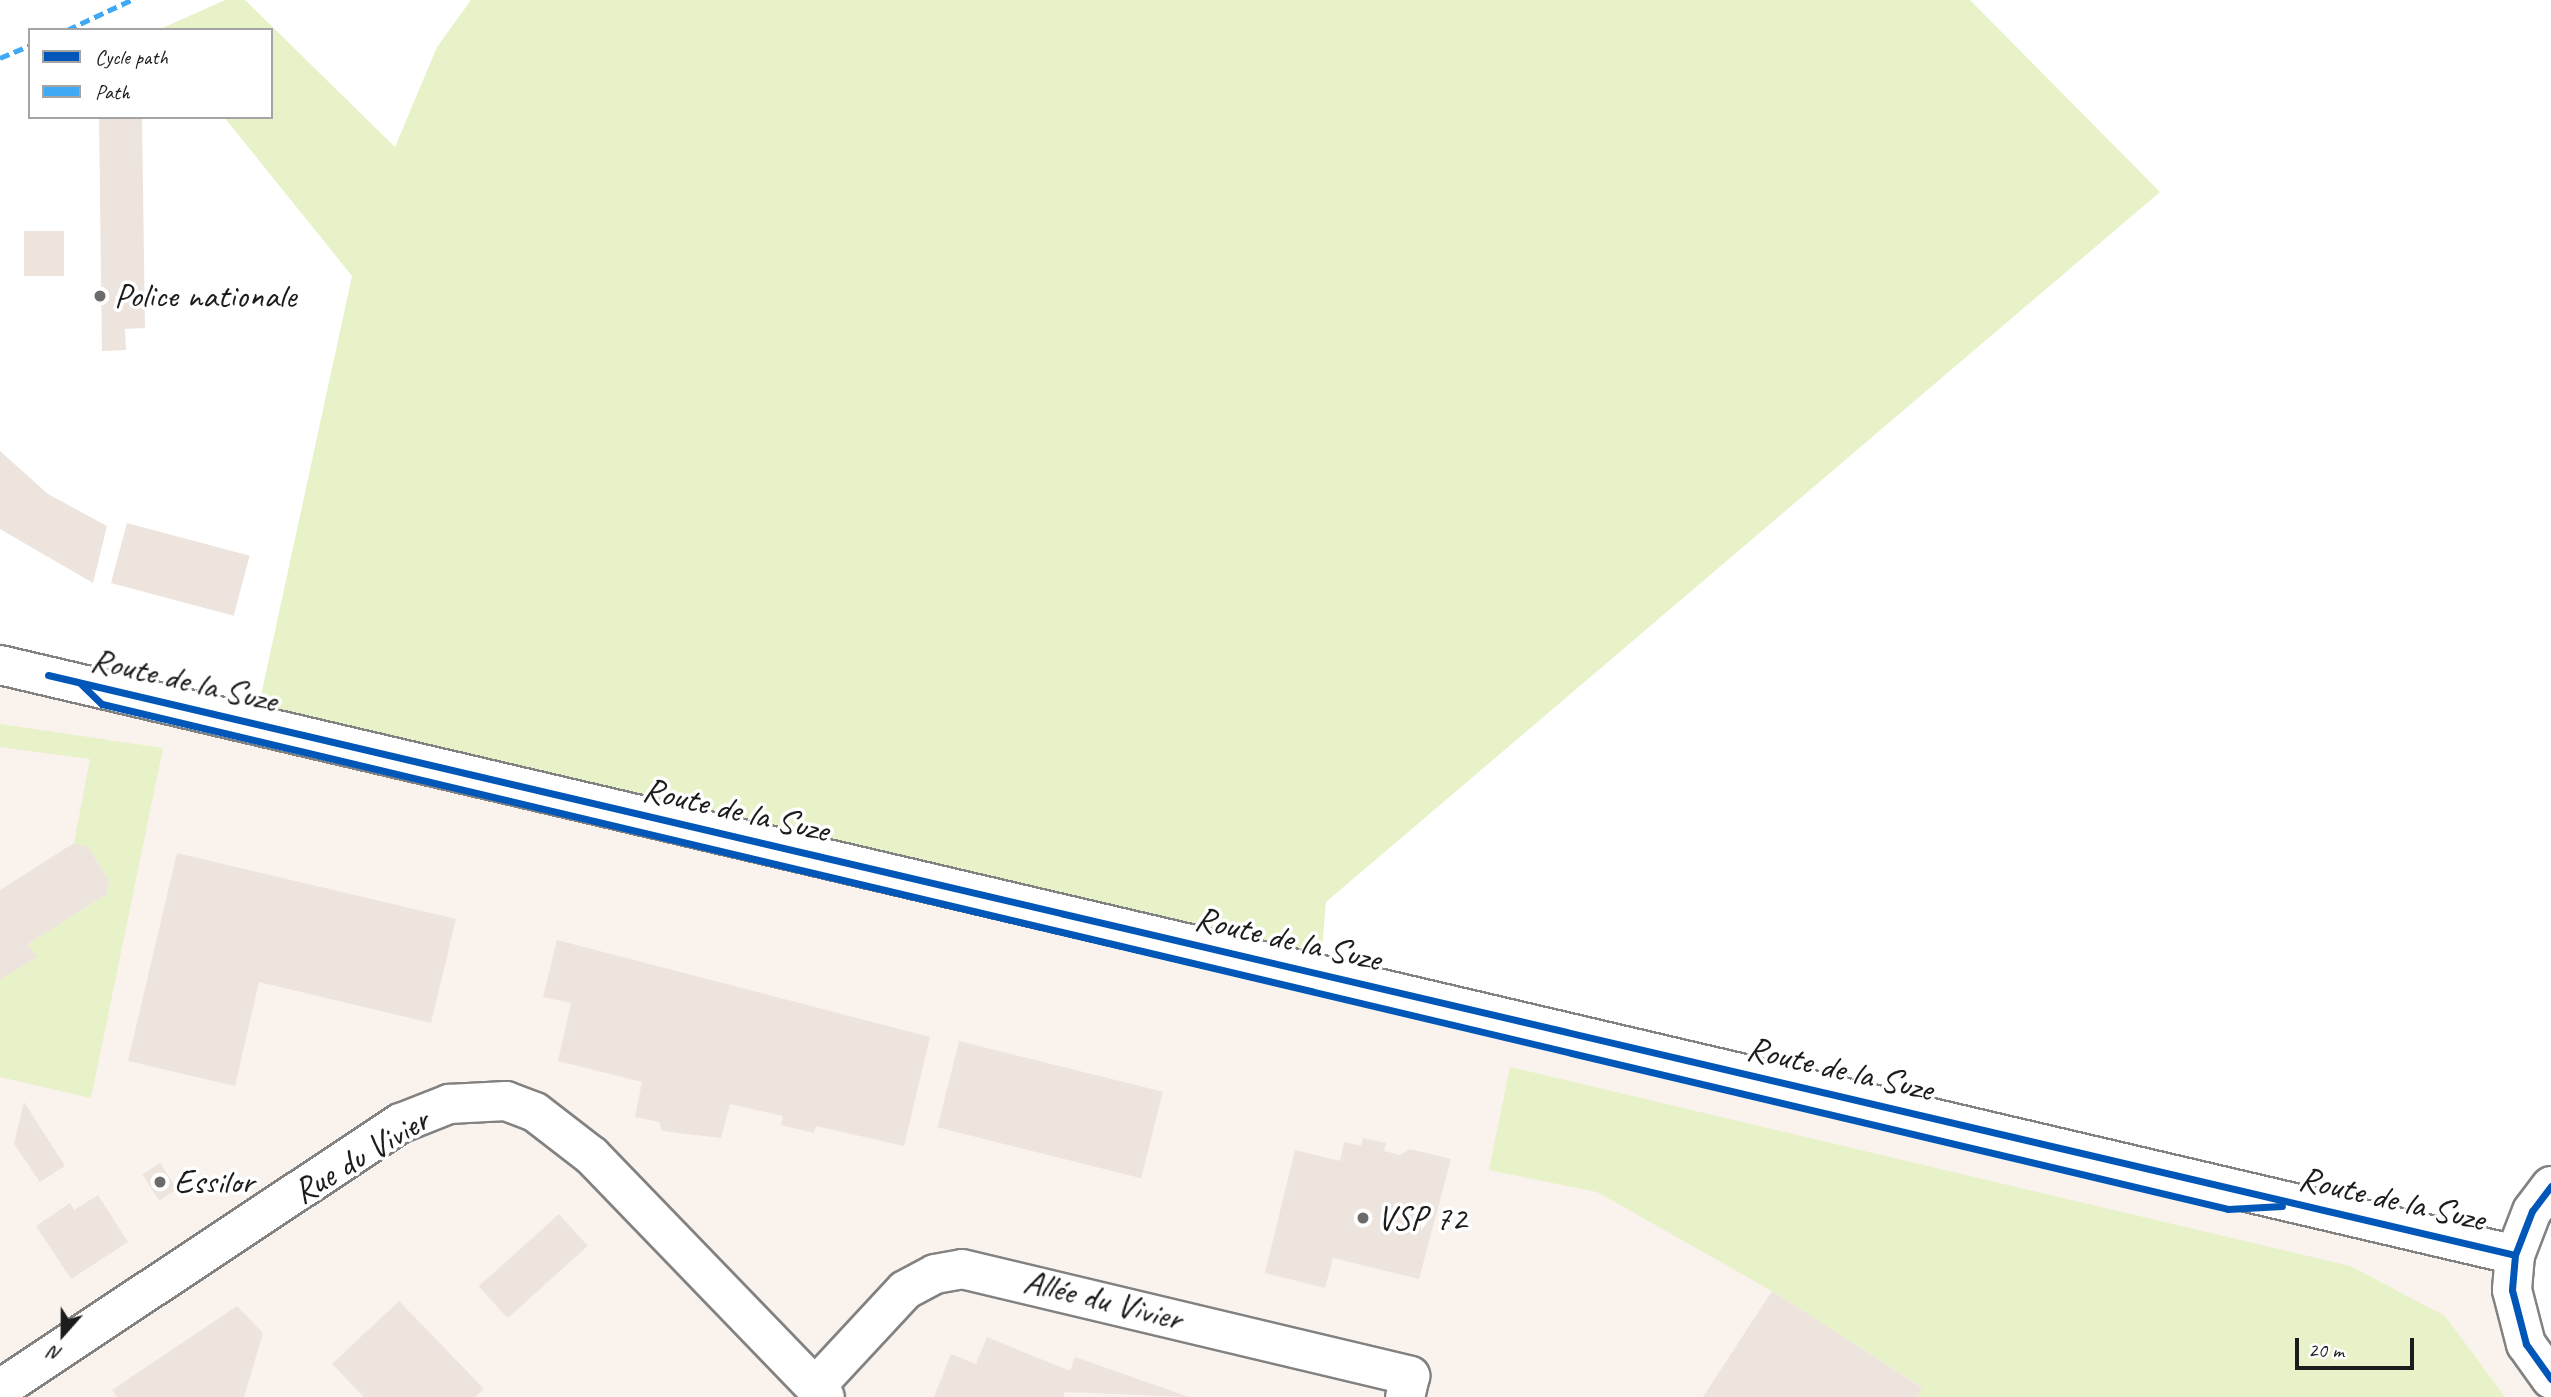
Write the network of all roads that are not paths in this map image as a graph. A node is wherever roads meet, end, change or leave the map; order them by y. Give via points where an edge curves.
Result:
1 (0, 665) edge
2 (2551, 1186) edge
3 (2515, 1255) junction
4 (2551, 1379) edge
5 (0, 1389) edge
6 (820, 1392) edge
7 (1405, 1397) edge

1 - 3 main road, Route de la Suze
2 - 3 main road via 2532,1211
3 - 4 main road via 2515,1312 2526,1345
5 - 6 main road, Rue du Vivier via 401,1123 449,1104 493,1101 535,1112 565,1132
6 - 7 main road, Allée du Vivier via 905,1290 935,1274 962,1269 1410,1376

